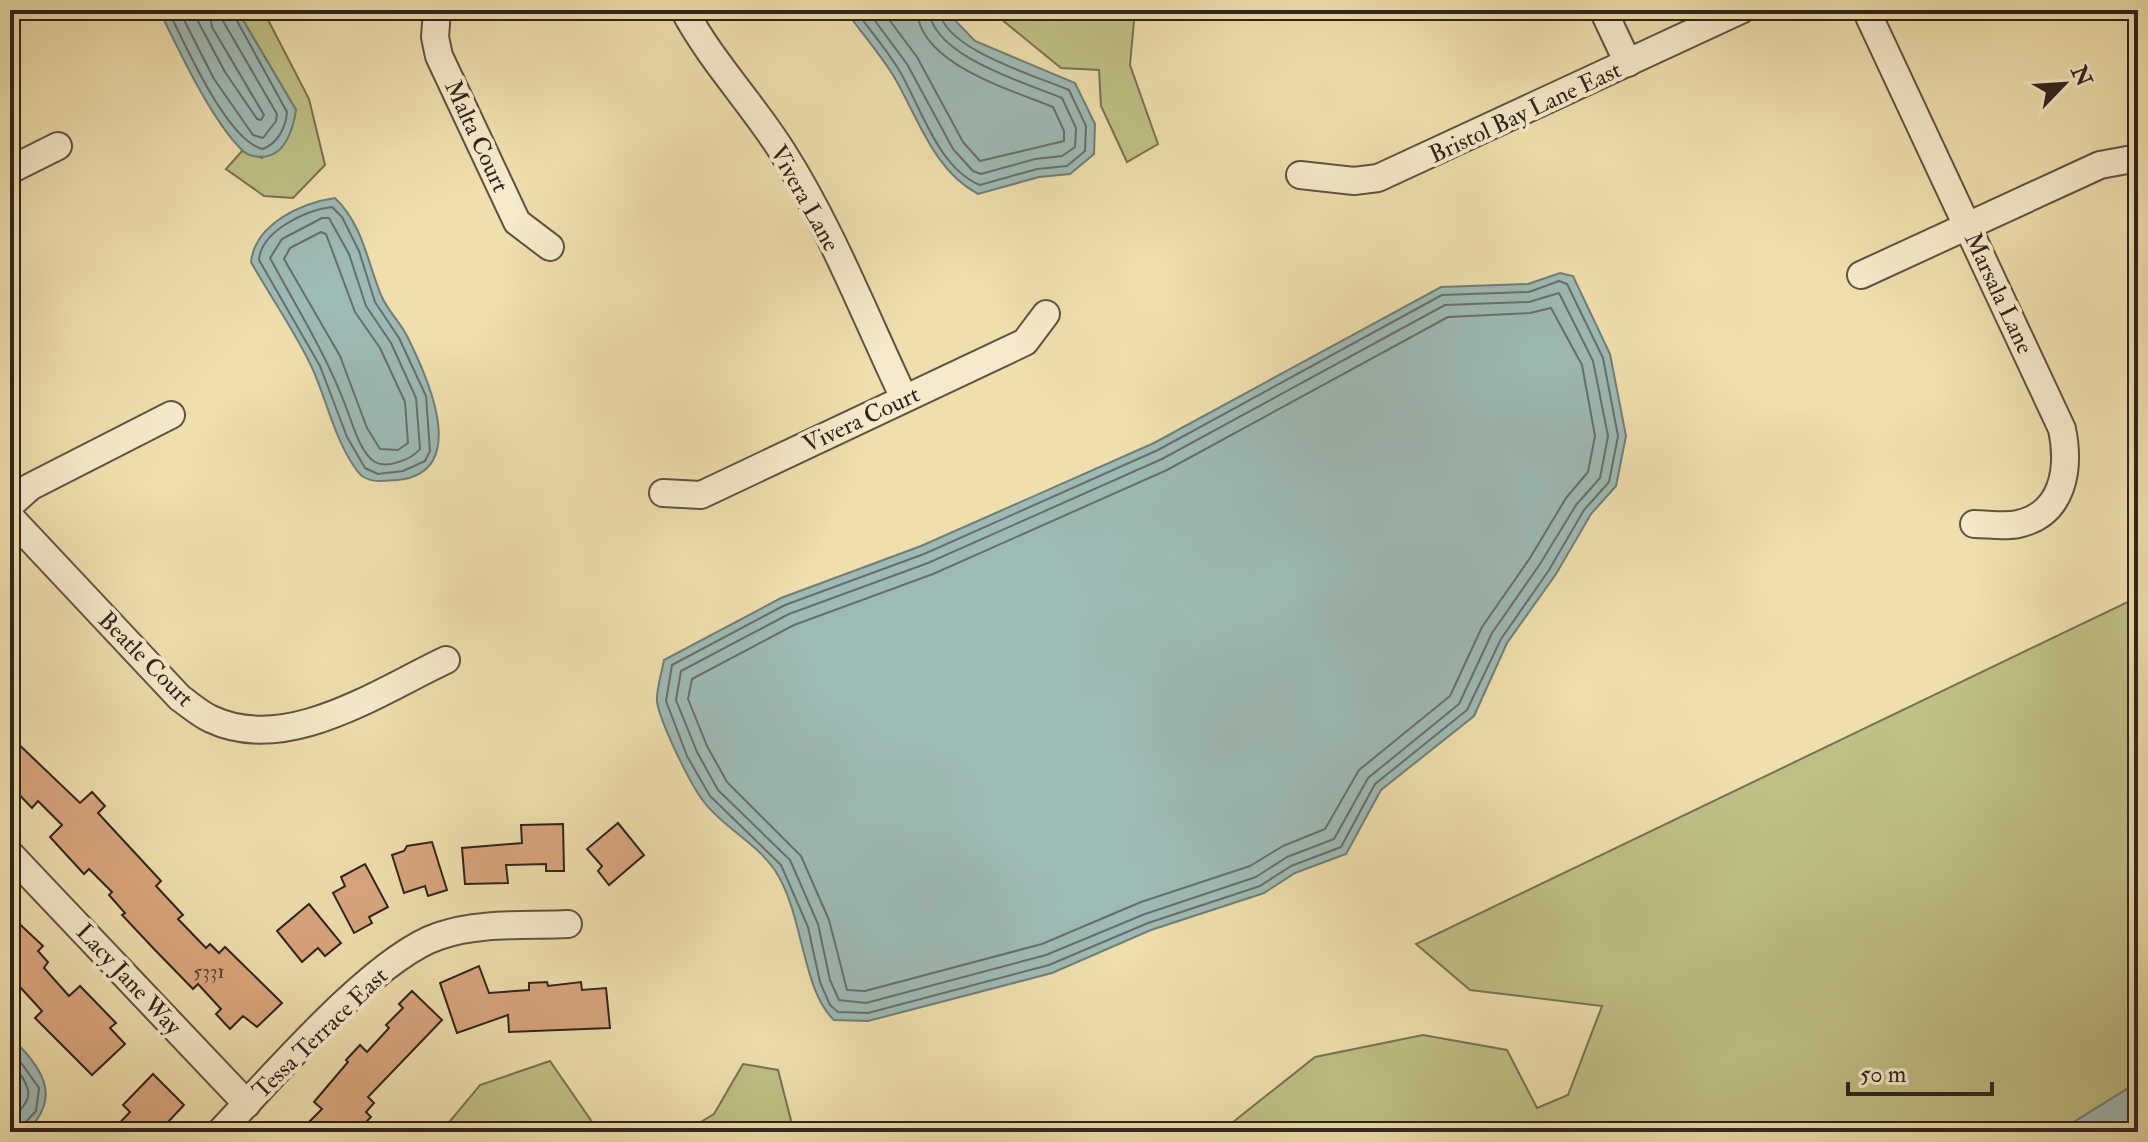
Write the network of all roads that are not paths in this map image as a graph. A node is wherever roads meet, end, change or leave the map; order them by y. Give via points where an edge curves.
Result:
1 (437, 10) edge
2 (684, 10) edge
3 (1603, 10) edge
4 (1741, 10) edge
5 (1866, 10) edge
6 (1628, 63) junction
7 (58, 146) dead end
8 (2138, 158) edge
9 (10, 170) edge
10 (1300, 175) dead end
11 (1967, 226) junction
12 (550, 247) dead end
13 (1861, 275) dead end
14 (1046, 314) dead end
15 (904, 398) junction
16 (171, 415) dead end
17 (663, 493) dead end
18 (10, 505) edge
19 (10, 517) edge
20 (1974, 524) dead end
21 (446, 660) dead end
22 (10, 854) edge
23 (568, 924) dead end
24 (247, 1104) junction
25 (220, 1132) edge

1 - 12 street, Malta Court via 439,56 517,222
2 - 15 street, Vivera Lane via 802,186
3 - 6 street
4 - 6 street, Bristol Bay Lane East
5 - 11 street, Marsala Lane
6 - 10 street, Bristol Bay Lane East via 1378,178
7 - 9 street
8 - 11 street via 2100,165
11 - 13 street
11 - 20 street, Marsala Lane via 2062,429 2068,458 2062,487 2047,508 2019,524
14 - 15 street, Vivera Court via 1025,342
15 - 17 street, Vivera Court via 701,495
16 - 18 street via 30,487
19 - 21 street, Beatle Court via 180,698 210,719 248,730 287,730
22 - 24 street, Lacy Jane Way
23 - 24 street, Tessa Terrace East via 472,928 438,936 403,954 372,978
24 - 25 street, Tessa Terrace East

